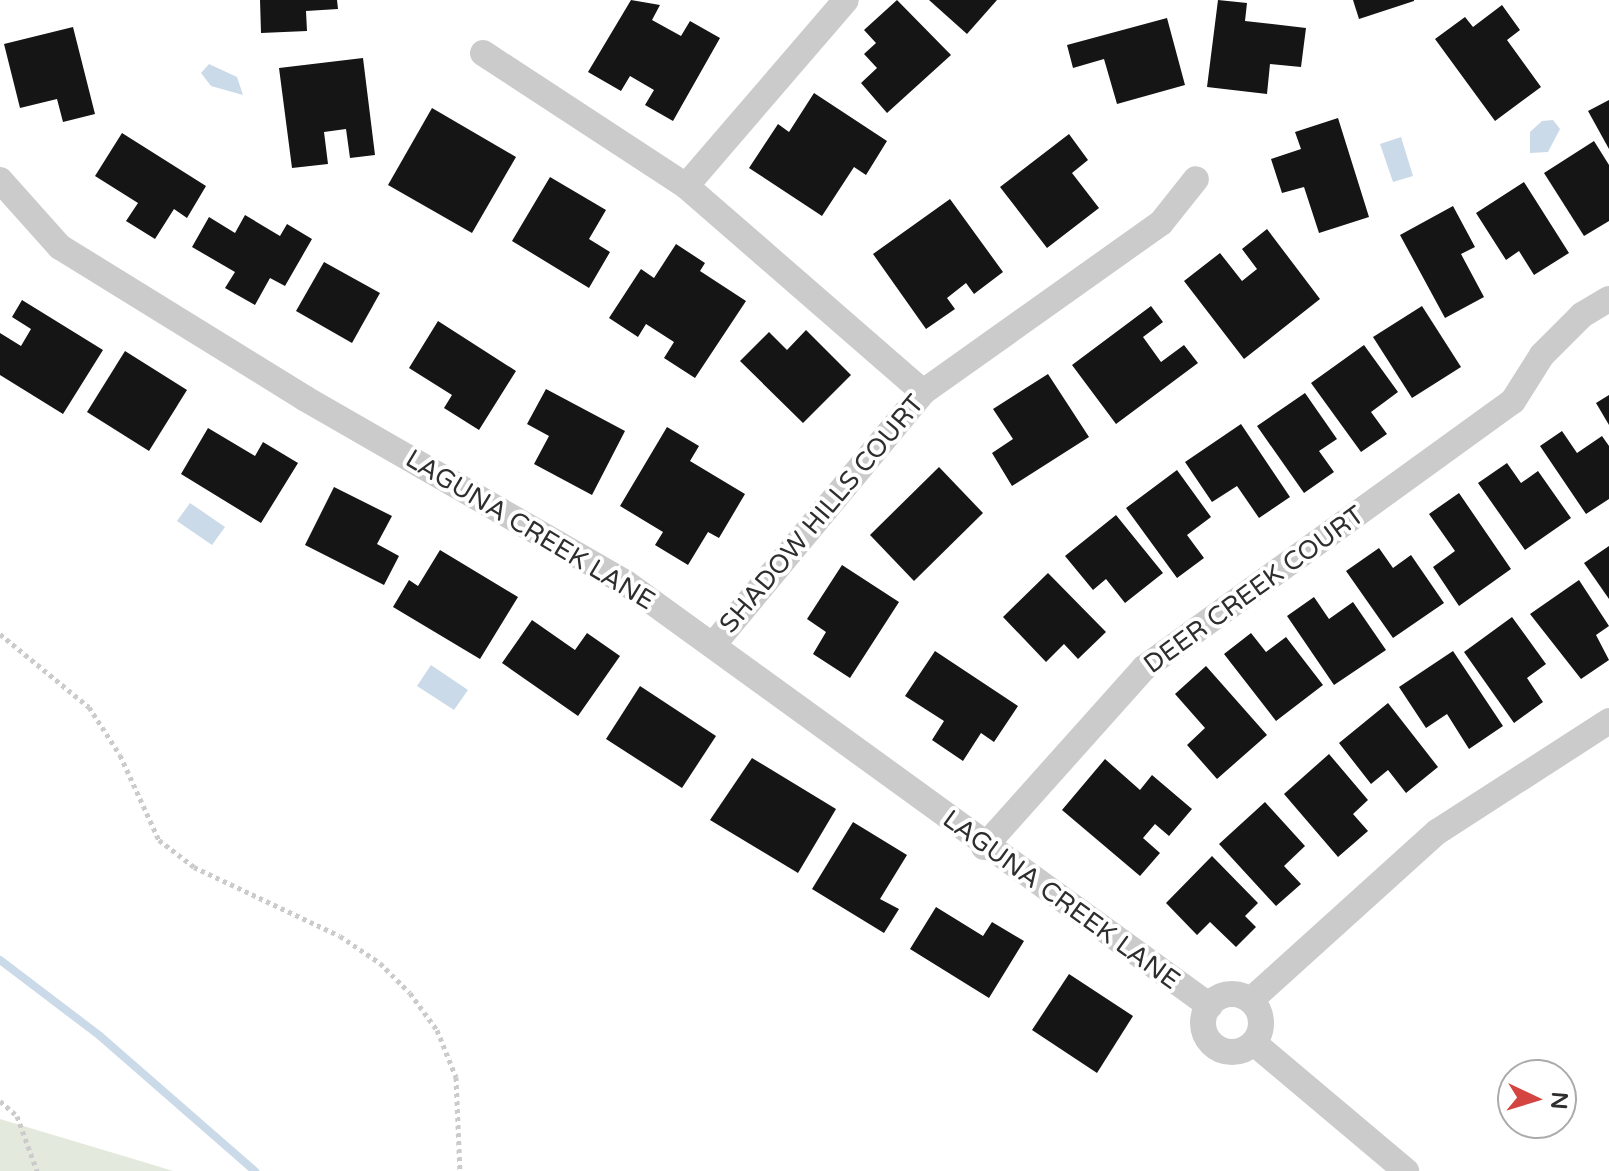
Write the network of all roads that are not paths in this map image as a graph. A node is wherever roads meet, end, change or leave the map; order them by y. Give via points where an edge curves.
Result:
1 (846, 0) edge
2 (483, 53) dead end
3 (1196, 179) dead end
4 (0, 180) edge
5 (686, 186) junction
6 (1609, 299) edge
7 (923, 392) junction
8 (713, 645) junction
9 (1609, 721) edge
10 (984, 847) junction
11 (1251, 1000) junction
12 (1210, 1006) junction
13 (1254, 1043) junction
14 (1406, 1171) edge

1 - 5 street
2 - 5 street
3 - 7 street, SHADOW HILLS COURT via 1161,223
4 - 8 street, LAGUNA CREEK LANE via 60,247 125,291 600,567
5 - 7 street
6 - 10 street, DEER CREEK COURT via 1582,315 1542,355 1513,401 1144,668
7 - 8 street, SHADOW HILLS COURT
8 - 10 street, LAGUNA CREEK LANE
9 - 11 street via 1437,832
10 - 12 street, LAGUNA CREEK LANE
11 - 12 street via 1229,994
11 - 13 street via 1262,1018
12 - 13 street via 1203,1026 1213,1045 1232,1053
13 - 14 street

